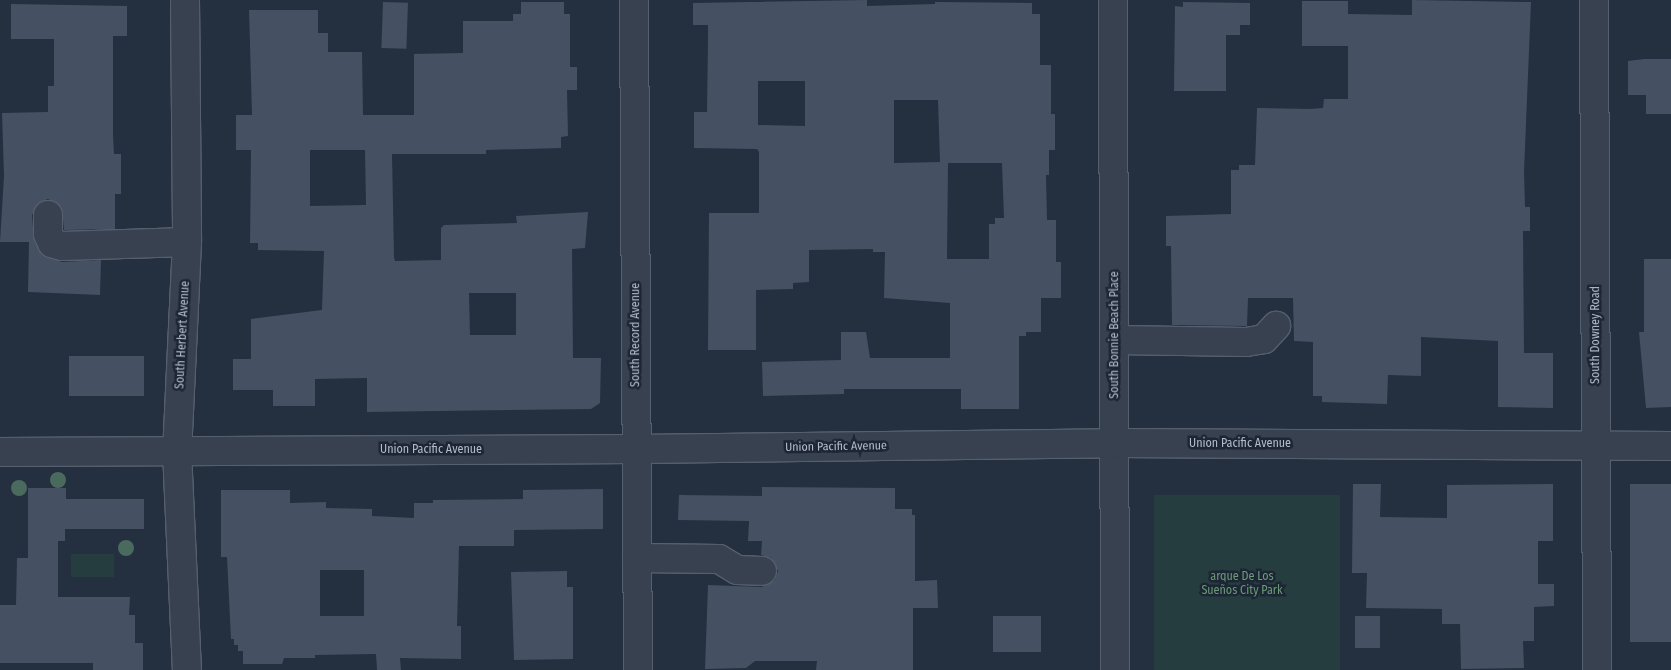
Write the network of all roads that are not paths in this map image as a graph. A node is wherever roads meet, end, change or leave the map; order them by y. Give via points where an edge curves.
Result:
1 (185, 0) edge
2 (634, 0) edge
3 (1113, 0) edge
4 (1594, 0) edge
5 (48, 215) dead end
6 (187, 242) junction
7 (1276, 326) dead end
8 (1115, 340) junction
9 (1116, 442) junction
10 (1596, 446) junction
11 (1671, 446) edge
12 (637, 449) junction
13 (177, 451) junction
14 (0, 452) edge
15 (638, 558) junction
16 (762, 571) dead end
17 (187, 670) edge
18 (638, 670) edge
19 (1115, 670) edge
20 (1597, 670) edge

1 - 6 street, South Herbert Avenue
2 - 12 street, South Record Avenue
3 - 8 street, South Bonnie Beach Place
4 - 10 street, South Downey Road
5 - 6 street via 52,243 62,246
6 - 13 street, South Herbert Avenue
7 - 8 street via 1264,340 1246,342
8 - 9 street, South Bonnie Beach Place
9 - 10 street, Union Pacific Avenue
9 - 12 street, Union Pacific Avenue
9 - 19 street, South Bonnie Beach Place
10 - 11 street, Union Pacific Avenue
10 - 20 street, South Downey Road
12 - 13 street, Union Pacific Avenue
12 - 15 street, South Record Avenue
13 - 14 street, Union Pacific Avenue
13 - 17 street, South Herbert Avenue
15 - 16 street via 719,559 737,570
15 - 18 street, South Record Avenue

